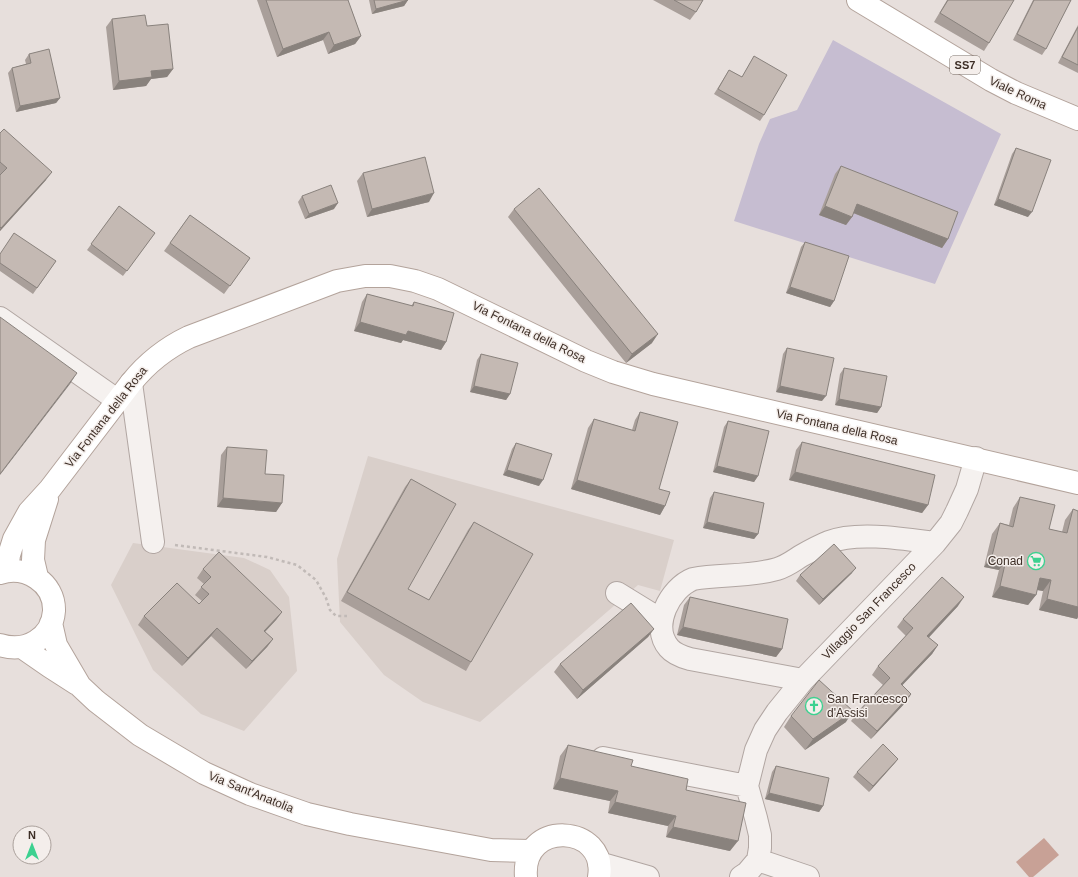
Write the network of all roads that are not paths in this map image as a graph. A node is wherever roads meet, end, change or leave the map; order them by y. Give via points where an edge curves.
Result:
1 (858, 0) edge
2 (1078, 119) edge
3 (0, 318) edge
4 (131, 383) junction
5 (117, 400) junction
6 (976, 458) junction
7 (1078, 483) edge
8 (50, 489) junction
9 (153, 542) road end
10 (935, 543) junction
11 (4, 572) edge
12 (37, 577) junction
13 (618, 593) dead end
14 (662, 620) junction
15 (51, 623) junction
16 (0, 645) edge
17 (23, 648) junction
18 (803, 680) junction
19 (80, 686) junction
20 (580, 753) edge
21 (747, 786) junction
22 (491, 850) junction
23 (531, 851) junction
24 (758, 860) junction
25 (599, 870) edge
26 (639, 876) edge
27 (526, 877) edge
28 (741, 877) edge
29 (808, 877) edge

1 - 2 main road, Viale Roma / SS7 via 991,80
3 - 5 street
4 - 5 main road, Via Fontana della Rosa
4 - 6 main road, Via Fontana della Rosa via 159,354 189,337 338,280 390,276 415,280 438,289 586,360 626,376
4 - 9 street
5 - 8 main road, Via Fontana della Rosa
6 - 7 main road, Via Fontana della Rosa
6 - 10 street, Villaggio San Francesco via 957,511
8 - 11 main road, Via Fontana della Rosa via 29,512 14,538
8 - 12 main road, Via Fontana della Rosa via 34,540 33,560
10 - 14 street via 892,538 845,538 819,547 778,569 747,575 693,579 676,591
10 - 18 street, Villaggio San Francesco
11 - 12 main road via 19,570
12 - 15 main road via 47,586 52,598 54,611
13 - 14 street
14 - 18 street via 663,640 681,656
15 - 17 main road via 45,634 35,643
15 - 19 main road, Via Sant'Anatolia via 56,645
16 - 17 main road
17 - 19 main road
18 - 21 street, Villaggio San Francesco via 766,730 756,750
19 - 22 main road, Via Sant'Anatolia via 140,735 204,773 250,794 307,814 350,824
20 - 21 street
21 - 24 street, Villaggio San Francesco via 760,835
22 - 23 main road, Via Sant'Anatolia
22 - 27 main road, Via Sant'Anatolia
23 - 25 main road via 551,836 575,836 586,842 594,852
23 - 27 main road, Via Sant'Anatolia
24 - 28 street
24 - 29 street
25 - 26 street

